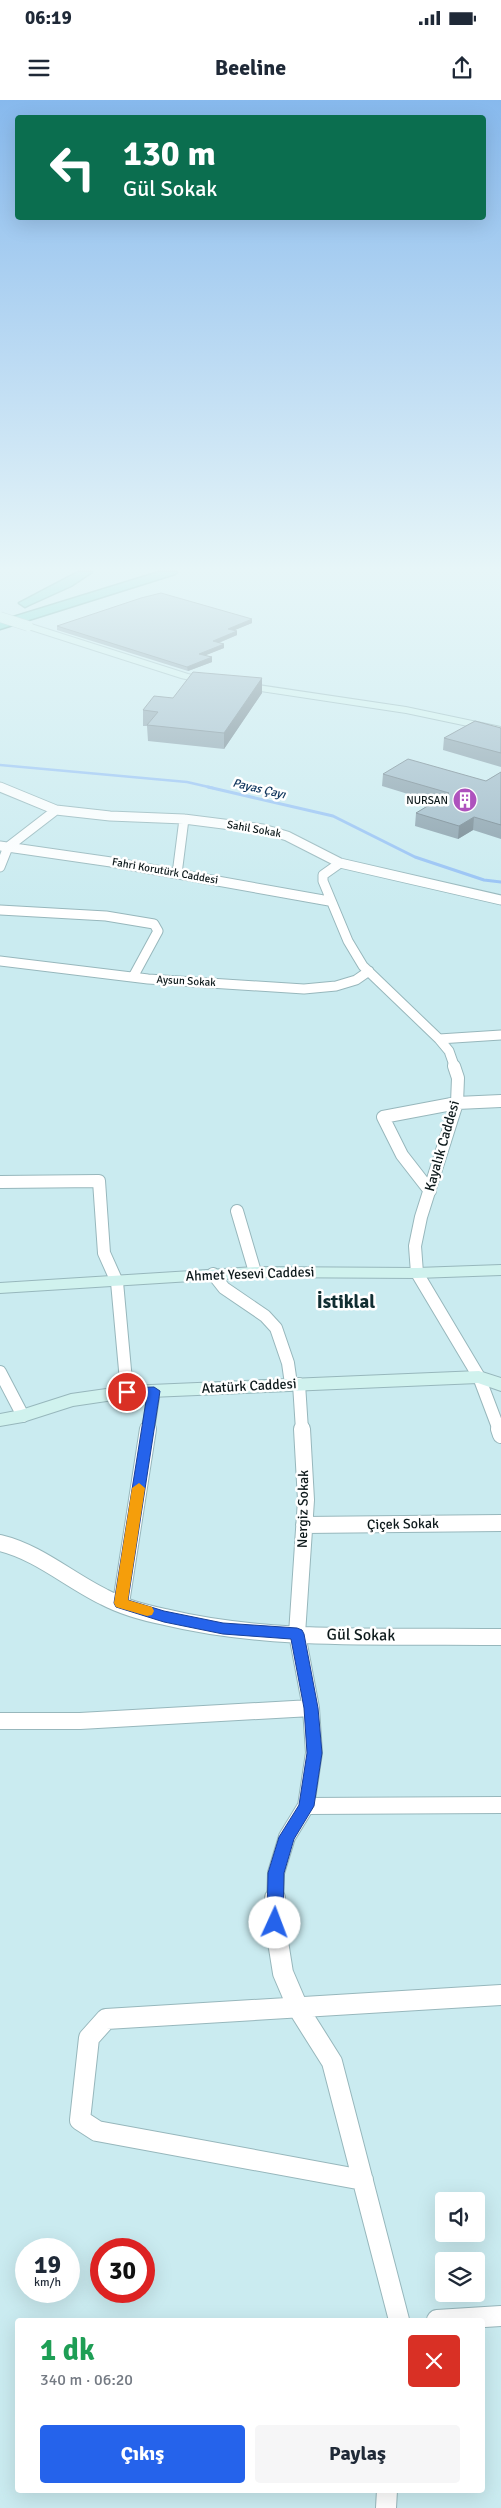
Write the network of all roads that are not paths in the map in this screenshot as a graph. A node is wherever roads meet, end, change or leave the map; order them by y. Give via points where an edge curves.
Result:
1 (239, 684) edge
2 (501, 730) edge
3 (0, 787) edge
4 (56, 810) junction
5 (184, 819) junction
6 (4, 846) edge
7 (340, 863) junction
8 (0, 867) edge
9 (177, 874) junction
10 (501, 900) edge
11 (330, 901) junction
12 (0, 910) edge
13 (0, 961) edge
14 (369, 971) junction
15 (133, 977) junction
16 (501, 1036) edge
17 (439, 1039) junction
18 (501, 1101) edge
19 (457, 1103) junction
20 (0, 1182) edge
21 (430, 1191) junction
22 (237, 1210) dead end
23 (501, 1270) edge
24 (255, 1272) junction
25 (417, 1273) junction
26 (213, 1274) junction
27 (117, 1282) junction
28 (0, 1288) edge
29 (0, 1372) edge
30 (479, 1377) junction
31 (295, 1384) junction
32 (501, 1384) edge
33 (154, 1391) junction
34 (127, 1392) junction
35 (23, 1416) junction
36 (0, 1420) edge
37 (0, 1428) edge
38 (501, 1435) edge
39 (501, 1523) edge
40 (304, 1525) junction
41 (0, 1543) edge
42 (121, 1603) junction
43 (297, 1634) junction
44 (501, 1637) edge
45 (311, 1708) junction
46 (0, 1721) edge
47 (501, 1805) edge
48 (306, 1806) junction
49 (501, 1995) edge
50 (298, 2008) junction
51 (363, 2180) junction
52 (501, 2316) edge
53 (398, 2318) edge
54 (468, 2318) edge
55 (387, 2493) edge
56 (386, 2508) edge

1 - 2 street, bridge via 406,710
3 - 4 street, Sahil Sokak
4 - 5 street, Sahil Sokak
4 - 6 street
5 - 7 street, Sahil Sokak via 263,829 287,836
5 - 9 street
6 - 8 street
6 - 9 street, Fahri Korutürk Caddesi
7 - 10 street, Sahil Sokak
7 - 11 street, Kayalık Caddesi via 323,875
9 - 11 street, Fahri Korutürk Caddesi
11 - 14 street, Kayalık Caddesi via 348,941
12 - 15 street via 106,916 154,924 158,931
13 - 15 street, Aysun Sokak
14 - 15 street, Aysun Sokak via 356,980 322,989
14 - 17 street, Kayalık Caddesi
16 - 17 street
17 - 19 street, Kayalık Caddesi via 449,1051 458,1078
18 - 19 street
19 - 21 street, Kayalık Caddesi
19 - 21 street via 383,1117 402,1155
20 - 27 street via 98,1181 104,1253
21 - 25 street, Kayalık Caddesi via 415,1246
22 - 24 street
23 - 25 street, Ahmet Yesevi Caddesi
24 - 25 street, Ahmet Yesevi Caddesi
24 - 26 street, Ahmet Yesevi Caddesi
25 - 30 street, Kayalık Caddesi
26 - 27 street, Ahmet Yesevi Caddesi
26 - 31 street, Nergiz Sokak via 224,1288 276,1328
27 - 28 street, Ahmet Yesevi Caddesi
27 - 34 street
29 - 35 street
30 - 31 street, Atatürk Caddesi
30 - 32 street, Atatürk Caddesi
30 - 38 street, Kayalık Caddesi
31 - 33 street, Atatürk Caddesi
31 - 40 street, Nergiz Sokak via 305,1491
33 - 34 street, Atatürk Caddesi
33 - 42 street
34 - 35 street, Atatürk Caddesi via 72,1400
35 - 36 street, Atatürk Caddesi
35 - 37 street
39 - 40 street, Çiçek Sokak
40 - 43 street, Nergiz Sokak
41 - 42 street, Gül Sokak via 16,1547 105,1598
42 - 43 street, Gül Sokak via 223,1628
43 - 44 street, Gül Sokak
43 - 45 street, Nergiz Sokak
45 - 46 street via 80,1721
45 - 48 street, Nergiz Sokak via 314,1753
47 - 48 street
48 - 50 street via 287,1837 276,1873 277,1947
49 - 50 street
50 - 51 street via 332,2062
50 - 51 street via 106,2019 89,2038 80,2120 97,2131
51 - 53 street
52 - 54 street
55 - 56 street

